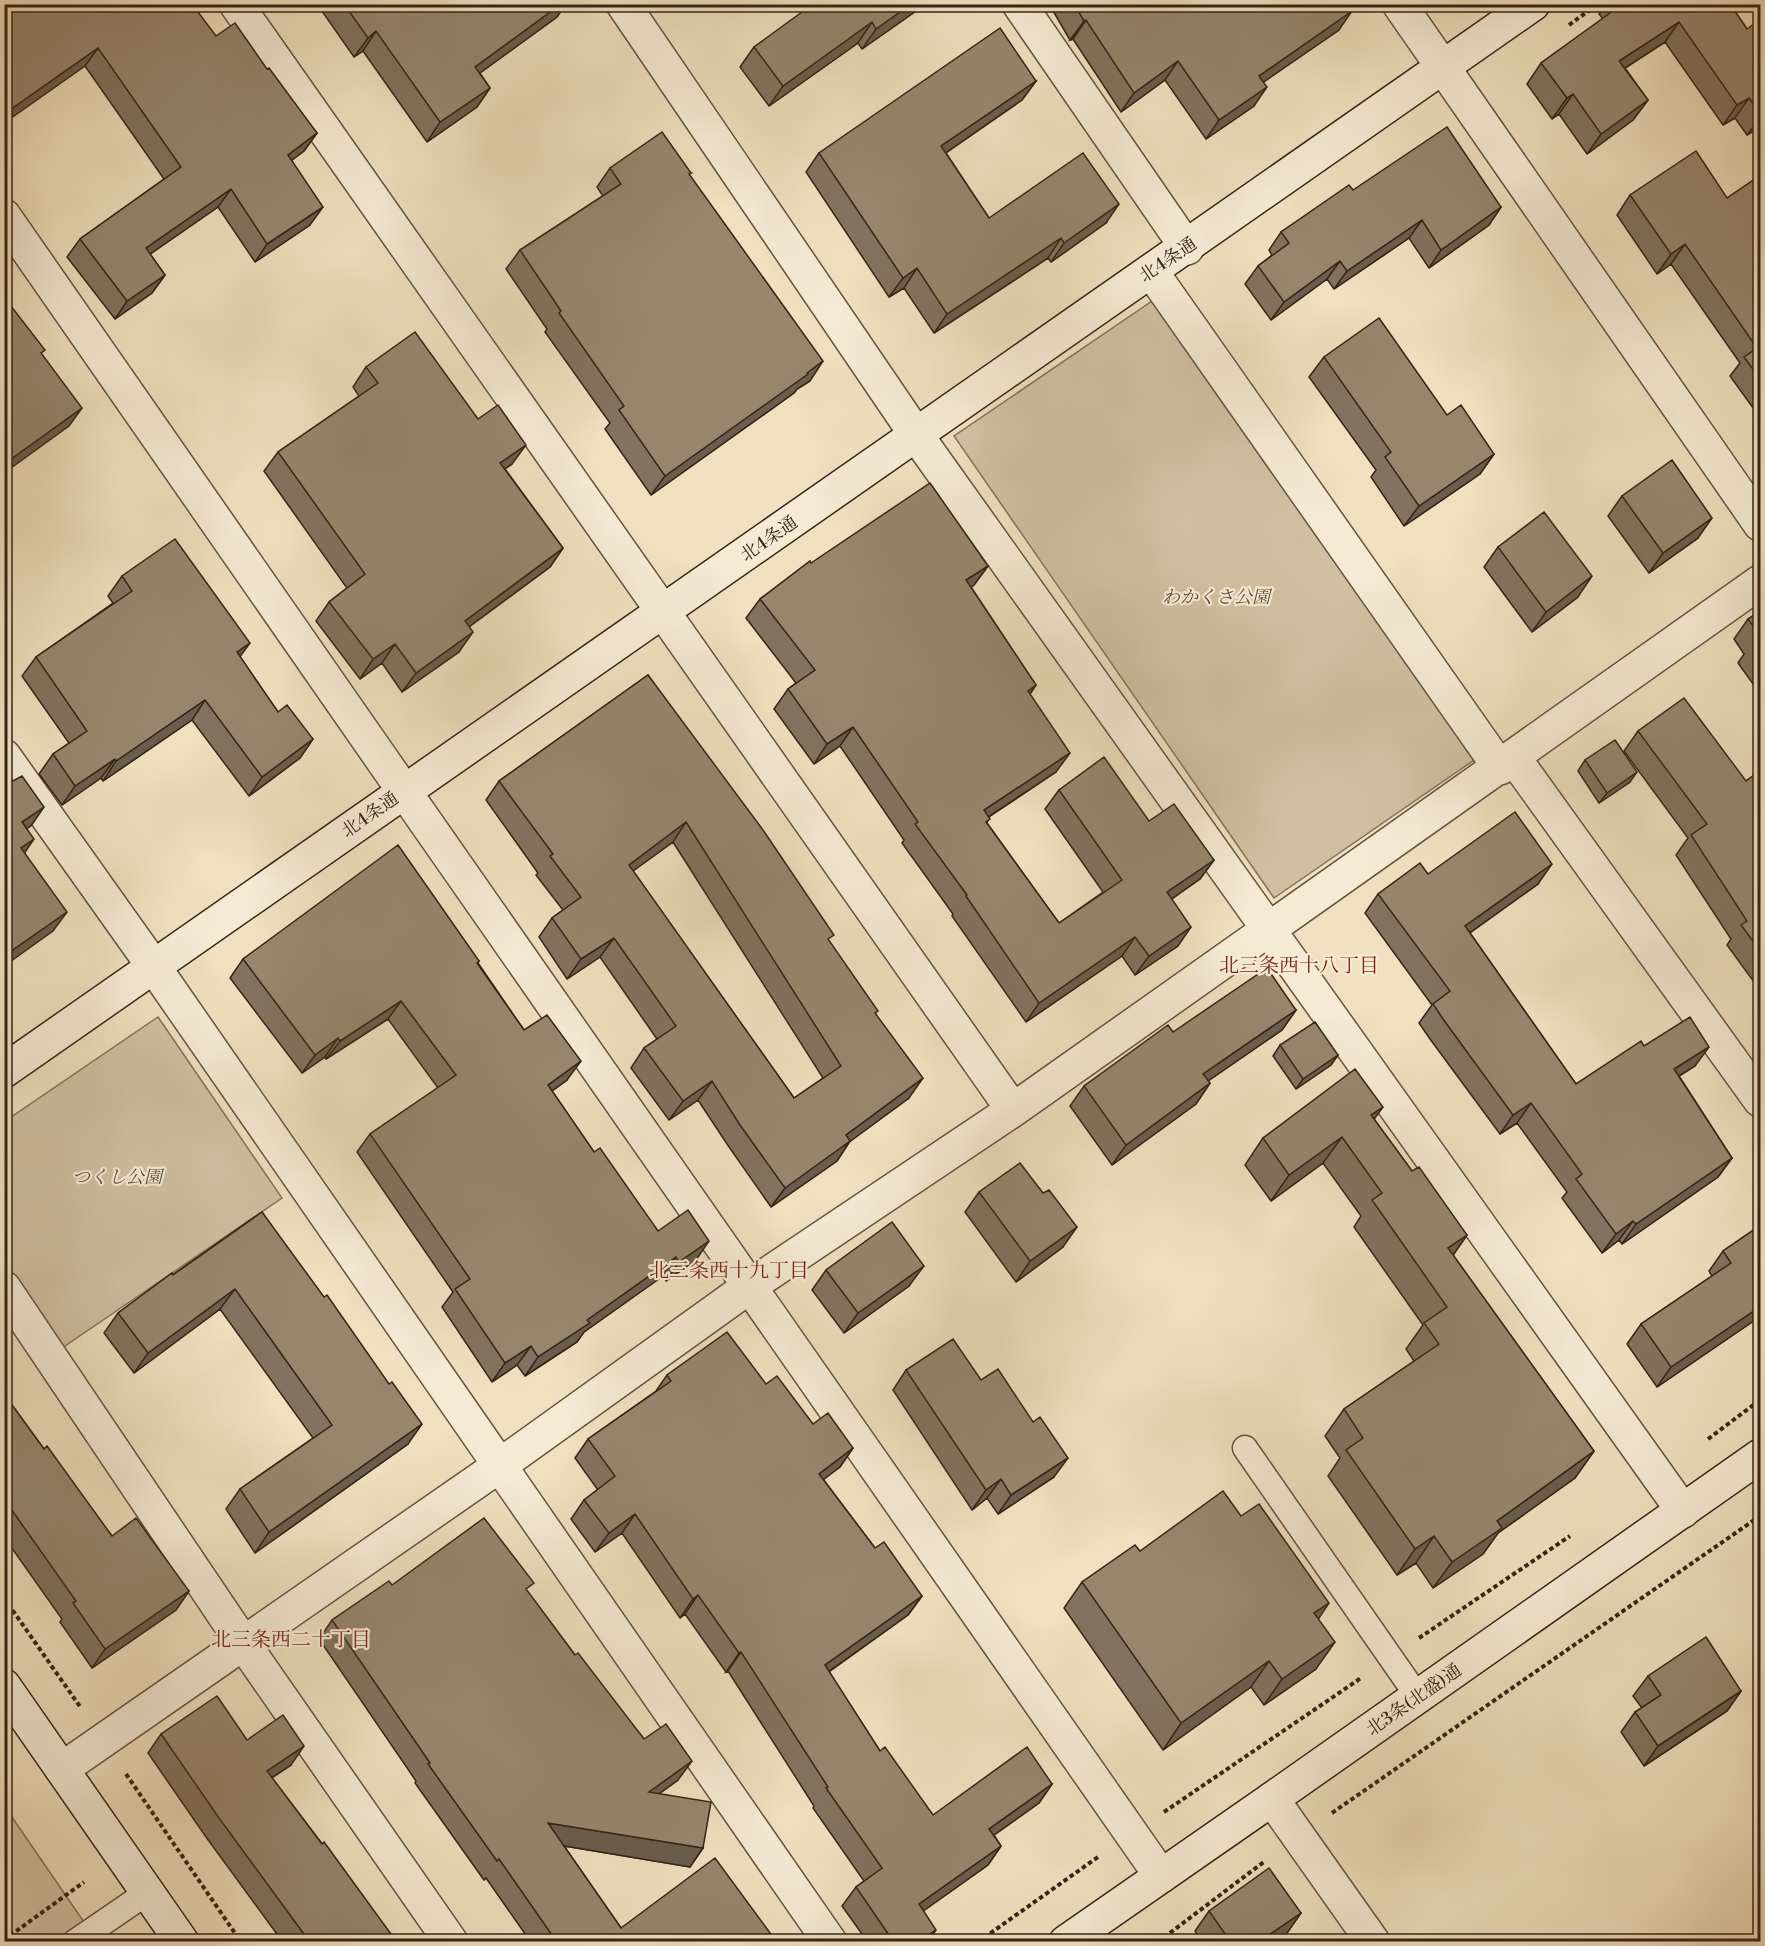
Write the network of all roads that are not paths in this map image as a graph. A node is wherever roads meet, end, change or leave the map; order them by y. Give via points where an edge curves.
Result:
1 (236, 4) edge
2 (622, 4) edge
3 (1019, 4) edge
4 (1399, 4) edge
5 (1533, 4) edge
6 (1443, 68) junction
7 (4, 216) edge
8 (1186, 248) junction
9 (1151, 271) junction
10 (917, 435) junction
11 (1761, 524) edge
12 (1761, 582) edge
13 (663, 613) junction
14 (4, 756) edge
15 (1507, 763) junction
16 (403, 791) junction
17 (1270, 930) junction
18 (154, 967) junction
19 (4, 1071) edge
20 (1761, 1100) edge
21 (1013, 1110) junction
22 (750, 1286) junction
23 (4, 1288) edge
24 (1245, 1448) dead end
25 (1761, 1456) edge
26 (500, 1466) junction
27 (1683, 1511) junction
28 (243, 1643) junction
29 (4, 1686) edge
30 (1418, 1697) junction
31 (62, 1769) junction
32 (1272, 1799) junction
33 (1161, 1876) junction
34 (148, 1892) junction
35 (75, 1941) edge
36 (182, 1941) edge
37 (452, 1941) edge
38 (830, 1941) edge
39 (1066, 1941) edge
40 (1373, 1941) edge

1 - 13 street
2 - 10 street
3 - 8 street
4 - 6 street
5 - 6 street, 北4条通
6 - 8 street, 北4条通
6 - 11 street
7 - 16 street
8 - 9 street, 北4条通
9 - 10 street, 北4条通
9 - 15 street
10 - 13 street, 北4条通
10 - 17 street
12 - 15 street
13 - 16 street, 北4条通
13 - 21 street
14 - 18 street
15 - 17 street
15 - 20 street
16 - 18 street, 北4条通
16 - 22 street
17 - 21 street
17 - 27 street
18 - 19 street, 北4条通
18 - 26 street
21 - 22 street
22 - 26 street
22 - 33 street
23 - 28 street
24 - 30 lane
25 - 27 street, 北3条(北盛)通
26 - 28 street
26 - 38 street
27 - 30 street, 北3条(北盛)通
28 - 31 street
28 - 37 street
29 - 31 street
30 - 32 street, 北3条(北盛)通
31 - 34 street
32 - 33 street, 北3条(北盛)通
32 - 40 street
33 - 39 street, 北3条(北盛)通
34 - 35 lane
34 - 36 street

